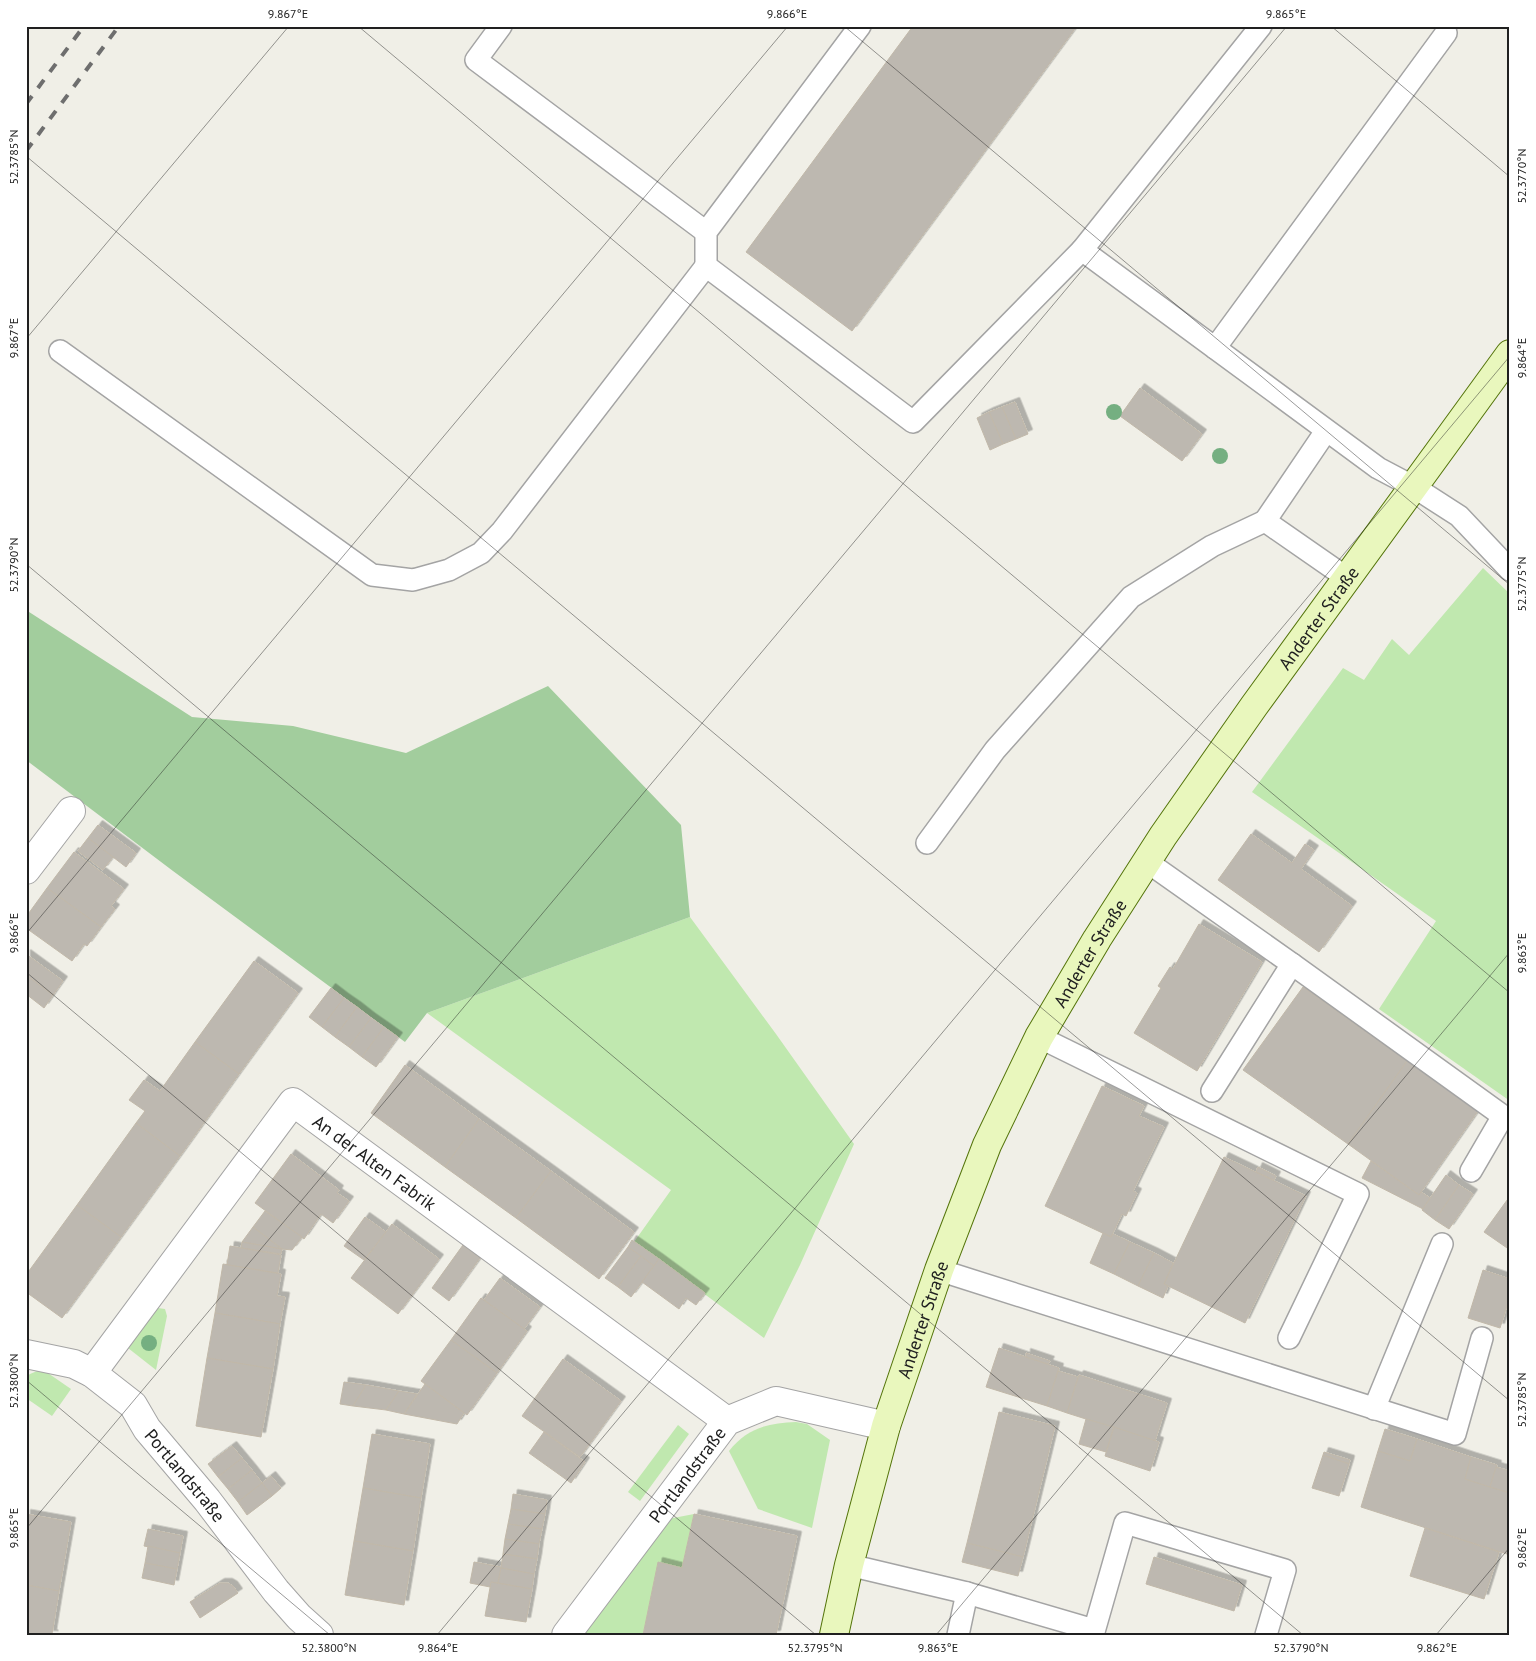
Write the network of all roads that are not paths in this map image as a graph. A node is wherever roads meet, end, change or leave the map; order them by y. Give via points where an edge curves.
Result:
1 (501, 26) edge
2 (860, 26) edge
3 (1261, 26) edge
4 (1446, 33) dead end
5 (706, 232) junction
6 (1082, 250) junction
7 (706, 266) junction
8 (1215, 348) junction
9 (60, 351) dead end
10 (1510, 354) edge
11 (1326, 431) junction
12 (1414, 487) junction
13 (1265, 521) junction
14 (1510, 570) edge
15 (1347, 578) junction
16 (71, 811) dead end
17 (926, 843) dead end
18 (1146, 862) junction
19 (26, 870) edge
20 (1292, 964) junction
21 (1039, 1036) junction
22 (1212, 1091) dead end
23 (1471, 1171) dead end
24 (1442, 1244) dead end
25 (938, 1270) junction
26 (1289, 1338) dead end
27 (1482, 1338) dead end
28 (26, 1354) edge
29 (92, 1373) junction
30 (1374, 1409) junction
31 (727, 1421) junction
32 (886, 1426) junction
33 (849, 1565) junction
34 (967, 1593) junction
35 (1093, 1632) edge
36 (318, 1635) edge
37 (566, 1635) edge
38 (834, 1635) edge
39 (958, 1635) edge
40 (1266, 1635) edge

1 - 5 lane via 476,60
2 - 5 lane
3 - 6 lane
4 - 8 lane
5 - 7 lane
6 - 7 lane via 913,422
6 - 8 lane
7 - 9 lane via 502,531 481,553 449,570 413,580 372,575
8 - 11 lane
10 - 12 main road, Anderter Straße
11 - 12 lane via 1378,468
11 - 13 lane
12 - 14 lane via 1459,516
12 - 15 main road, Anderter Straße
13 - 15 lane
13 - 17 lane via 1212,546 1131,596 996,750
15 - 18 main road, Anderter Straße
16 - 19 street
18 - 20 lane
18 - 21 main road, Anderter Straße
20 - 22 lane
20 - 23 lane via 1503,1116
21 - 25 main road, Anderter Straße via 987,1144
21 - 26 lane via 1358,1194
24 - 30 lane
25 - 30 lane
25 - 32 main road, Anderter Straße
27 - 30 lane via 1455,1434
28 - 29 street, Portlandstraße via 74,1364
29 - 31 street, An der Alten Fabrik via 293,1102
29 - 36 street, Portlandstraße via 133,1405 147,1429 207,1500 276,1592
31 - 32 street, Portlandstraße via 776,1401
31 - 37 street, Portlandstraße
32 - 33 main road, Anderter Straße
33 - 34 lane
33 - 38 main road, Anderter Straße
34 - 35 lane
34 - 39 lane
35 - 40 lane via 1125,1523 1285,1570

